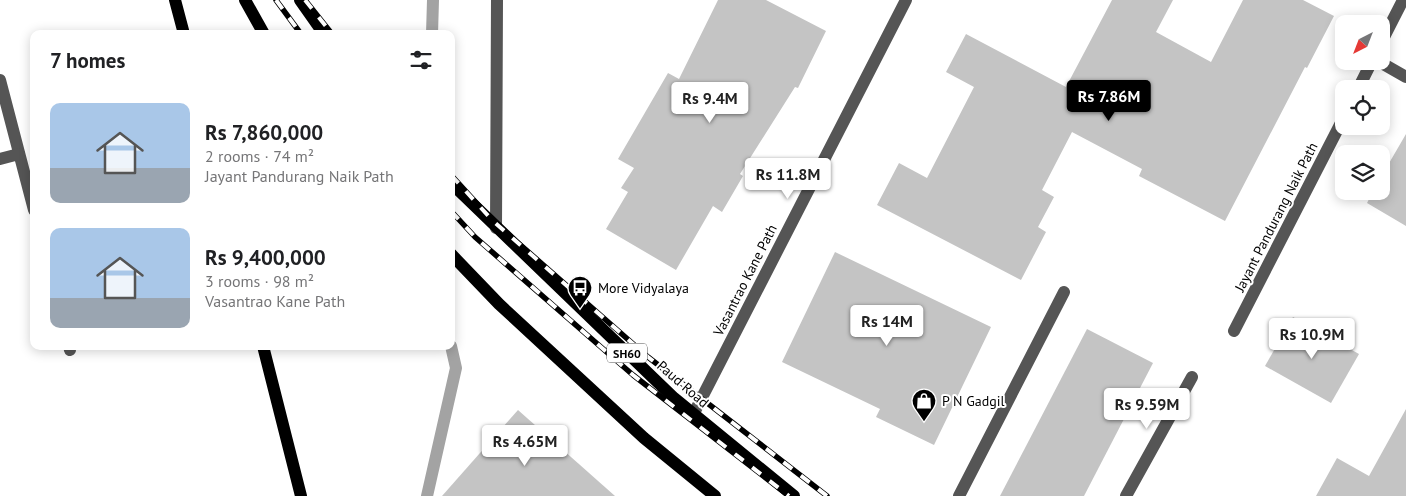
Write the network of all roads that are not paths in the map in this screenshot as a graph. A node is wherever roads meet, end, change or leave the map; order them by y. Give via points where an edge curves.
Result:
1 (175, 0) edge
2 (245, 0) edge
3 (300, 0) edge
4 (497, 0) edge
5 (906, 0) edge
6 (1403, 0) edge
7 (1390, 25) edge
8 (183, 30) edge
9 (262, 30) edge
10 (321, 30) edge
11 (1390, 68) edge
12 (1406, 77) edge
13 (0, 80) edge
14 (1335, 135) edge
15 (19, 154) junction
16 (0, 159) edge
17 (455, 187) edge
18 (30, 195) edge
19 (496, 228) junction
20 (455, 258) edge
21 (1064, 292) dead end
22 (1234, 331) dead end
23 (264, 350) edge
24 (1192, 377) dead end
25 (694, 414) junction
26 (301, 496) edge
27 (715, 496) edge
28 (794, 496) edge
29 (959, 496) edge
30 (1126, 496) edge

1 - 8 main road
2 - 9 main road
3 - 10 main road
4 - 19 street
5 - 25 street, Vasantrao Kane Path
6 - 7 street
11 - 12 street
13 - 15 street
14 - 22 street, Jayant Pandurang Naik Path
15 - 16 street
15 - 18 street
17 - 19 main road, Paud Road / SH60
19 - 25 main road, Paud Road / SH60
20 - 27 main road via 499,304 644,438
21 - 29 street
23 - 26 main road
24 - 30 street
25 - 28 main road, Paud Road / SH60

